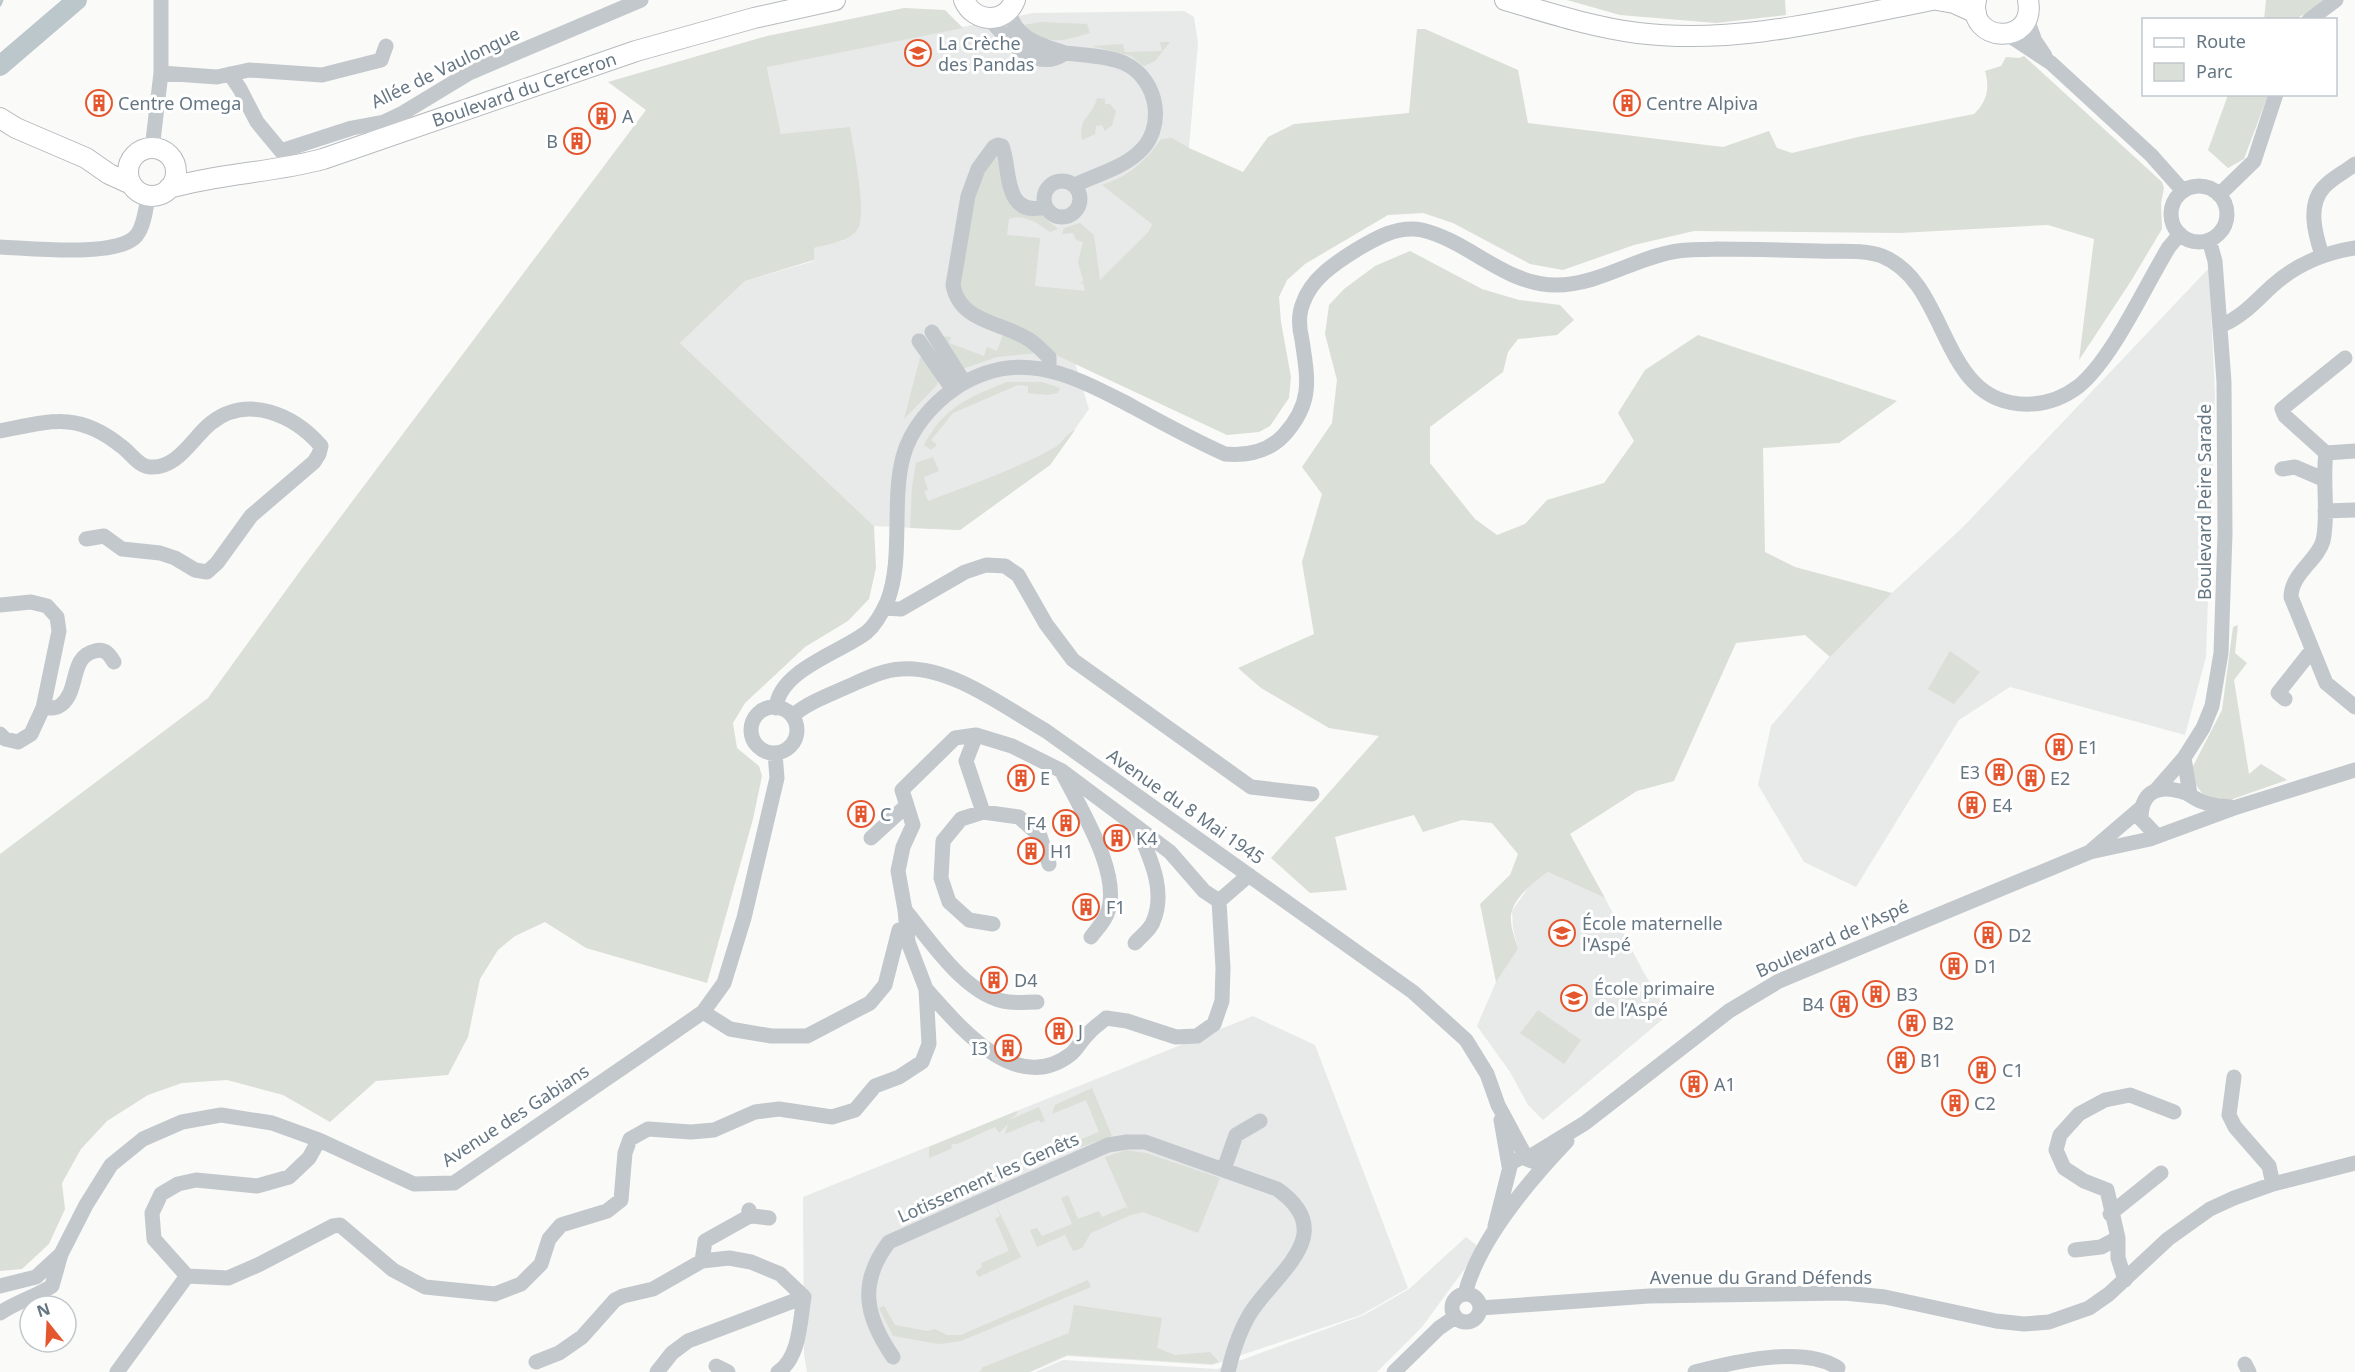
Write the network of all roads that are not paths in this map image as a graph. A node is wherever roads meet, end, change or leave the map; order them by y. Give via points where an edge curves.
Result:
1 (161, 0) edge
2 (640, 0) edge
3 (835, 0) edge
4 (964, 0) edge
5 (1505, 0) edge
6 (1932, 0) edge
7 (1937, 0) edge
8 (2336, 0) edge
9 (1012, 5) edge
10 (1976, 6) edge
11 (2028, 10) edge
12 (2312, 18) edge
13 (988, 19) junction
14 (2007, 34) junction
15 (386, 46) dead end
16 (1060, 56) junction
17 (2050, 63) junction
18 (161, 73) junction
19 (230, 74) junction
20 (2275, 96) edge
21 (0, 118) edge
22 (143, 152) junction
23 (86, 158) junction
24 (173, 162) junction
25 (2355, 164) edge
26 (214, 177) junction
27 (131, 184) junction
28 (1075, 185) junction
29 (169, 188) junction
30 (2183, 191) junction
31 (2219, 195) junction
32 (148, 196) junction
33 (1045, 207) junction
34 (2180, 234) junction
35 (2209, 240) junction
36 (0, 247) edge
37 (2355, 248) edge
38 (2322, 255) junction
39 (2220, 326) junction
40 (932, 333) dead end
41 (919, 341) dead end
42 (2345, 358) dead end
43 (1049, 369) junction
44 (959, 386) junction
45 (0, 431) edge
46 (2355, 452) edge
47 (2326, 453) junction
48 (2282, 469) dead end
49 (2323, 479) junction
50 (2355, 510) edge
51 (2325, 511) junction
52 (86, 539) dead end
53 (0, 605) edge
54 (884, 608) junction
55 (2312, 650) junction
56 (114, 662) dead end
57 (2285, 699) dead end
58 (2355, 707) edge
59 (43, 708) junction
60 (776, 708) junction
61 (792, 716) junction
62 (0, 734) edge
63 (976, 735) junction
64 (775, 753) junction
65 (2184, 758) junction
66 (2355, 770) edge
67 (1062, 771) junction
68 (2157, 789) junction
69 (1312, 794) dead end
70 (2191, 796) junction
71 (906, 806) junction
72 (2237, 807) junction
73 (2141, 808) junction
74 (983, 812) junction
75 (2187, 825) junction
76 (1137, 827) junction
77 (2157, 836) junction
78 (871, 838) dead end
79 (2090, 852) junction
80 (1049, 864) dead end
81 (1249, 875) junction
82 (1219, 901) junction
83 (905, 910) junction
84 (993, 924) dead end
85 (904, 936) junction
86 (1091, 937) dead end
87 (1135, 943) dead end
88 (926, 989) junction
89 (1037, 1002) dead end
90 (703, 1012) junction
91 (2234, 1077) dead end
92 (1498, 1105) junction
93 (2174, 1112) dead end
94 (1260, 1122) dead end
95 (1585, 1123) junction
96 (319, 1140) junction
97 (1527, 1158) junction
98 (2355, 1163) edge
99 (1224, 1169) junction
100 (1509, 1169) junction
101 (2161, 1173) dead end
102 (1532, 1178) junction
103 (2272, 1184) junction
104 (2110, 1214) junction
105 (768, 1218) dead end
106 (1493, 1235) junction
107 (2118, 1238) junction
108 (2075, 1250) dead end
109 (61, 1254) junction
110 (702, 1261) junction
111 (187, 1276) junction
112 (2125, 1280) junction
113 (0, 1286) edge
114 (1466, 1294) junction
115 (804, 1297) junction
116 (1480, 1308) junction
117 (0, 1313) edge
118 (1455, 1317) junction
119 (893, 1357) dead end
120 (536, 1362) dead end
121 (1838, 1368) dead end
122 (117, 1372) edge
123 (657, 1372) edge
124 (778, 1372) edge
125 (1227, 1372) edge
126 (1394, 1372) edge
127 (1695, 1372) edge

1 - 18 street
2 - 19 street, Allée de Vaulongue via 469,74 384,122 281,151 257,122
3 - 26 main road, Boulevard du Cerceron via 636,51 323,159 272,171
4 - 13 main road via 972,13
5 - 6 main road via 1636,33 1704,36 1764,32
7 - 10 main road
8 - 12 street
9 - 13 main road via 996,18
9 - 16 street via 1016,27 1024,37
10 - 14 main road via 1983,27
11 - 14 main road via 2022,27
11 - 17 street via 2035,41
13 - 16 street via 1017,49 1043,60
14 - 17 street
15 - 19 street, Allée de Vaulongue via 381,60 322,75 249,70
16 - 28 street via 1122,62 1147,82 1155,110 1154,134 1141,151
17 - 30 street via 2151,155
18 - 19 street, Allée de Vaulongue via 217,77
18 - 22 street
20 - 31 street via 2254,161
21 - 23 main road
22 - 23 main road via 113,159
22 - 24 main road via 164,152
22 - 27 main road via 128,169
23 - 27 main road
24 - 26 main road, Boulevard du Cerceron
24 - 29 main road via 175,176
25 - 38 street via 2333,178 2316,199 2314,221
26 - 29 main road, Boulevard du Cerceron
27 - 32 main road
28 - 33 street via 1064,180 1054,182 1046,188
28 - 33 street via 1080,206 1073,214 1063,218 1052,215
29 - 32 main road
30 - 31 street via 2206,187
30 - 34 street via 2171,212
31 - 35 street via 2226,220
32 - 36 street via 140,230 119,247
33 - 43 street via 1023,205 1014,196 1002,146 994,147 978,169 968,196 953,285 964,308 1030,340 1049,357
34 - 35 street via 2193,241
34 - 43 street via 2095,370 2070,392 2032,404 2001,399 1976,384 1957,361 1914,280 1899,265 1880,255 1767,249 1690,250 1655,256 1589,280 1548,285 1512,274 1437,235 1410,229 1385,235 1354,252 1328,270 1308,291 1299,320 1308,381 1306,397 1292,425 1281,438 1263,449 1241,455 1225,454 1084,381
35 - 39 street, Boulevard Peire Sarade via 2215,261
37 - 38 street
38 - 39 street via 2299,266 2238,318
39 - 65 street, Boulevard Peire Sarade via 2225,503 2221,653 2212,706
40 - 44 street
41 - 44 street
42 - 47 street via 2282,409
43 - 44 street via 997,370
44 - 54 street via 928,413 903,456 893,573
45 - 52 street via 70,421 111,437 140,464 150,468 173,460 213,421 244,408 270,411 291,420 321,446 314,462 251,516 207,572 160,553 122,549 104,536
46 - 47 street
47 - 49 street
48 - 49 street via 2295,467
49 - 51 street
50 - 51 street
51 - 55 street via 2322,542 2291,591
53 - 59 street via 47,606 57,617 59,631
54 - 60 street via 867,632 785,685 777,696
54 - 69 street via 901,609 965,572 986,565 1005,566 1018,575 1046,624 1073,660 1251,787
55 - 57 street via 2278,693
55 - 58 street via 2326,682
56 - 59 street via 100,649 87,653 78,664 69,694 61,705
59 - 62 street via 32,734 18,742
60 - 61 street
60 - 64 street via 756,716 751,730 756,744
61 - 64 street via 797,736 789,748
61 - 81 street, Avenue du 8 Mai 1945 via 813,702 875,675 899,669 939,673 1046,731
63 - 67 street via 1012,746
63 - 71 street via 955,738 925,766 902,790
63 - 74 street via 966,761
64 - 90 street, Avenue des Gabians via 777,778 744,918 724,984
65 - 68 street, Boulevard Peire Sarade
65 - 70 street
66 - 72 street
67 - 76 street
67 - 86 street via 1112,884 1107,914
68 - 70 street via 2172,789
68 - 73 street via 2147,796
70 - 72 street via 2214,806
70 - 75 street via 2193,816
71 - 78 street
71 - 83 street via 913,825 898,871
72 - 75 street
73 - 77 street via 2141,819
73 - 79 street, Boulevard de l'Aspé
74 - 80 street via 1019,817 1040,836
74 - 84 street via 961,819 943,841 941,878 949,902 969,920
75 - 77 street
76 - 82 street via 1170,852 1204,891
76 - 87 street via 1155,871 1158,899 1153,923
77 - 79 street, Boulevard de l'Aspé
79 - 95 street, Boulevard de l'Aspé via 1764,988
81 - 82 street
81 - 92 street, Avenue du 8 Mai 1945 via 1447,1021 1466,1040 1487,1074
82 - 88 street via 1222,1001 1214,1024 1197,1036 1176,1036 1107,1018 1071,1054 1052,1064 1029,1069 981,1046
83 - 85 street
83 - 89 street via 956,972 988,996 1008,1002
85 - 88 street
85 - 90 street via 885,985 870,1003 807,1036 771,1036 729,1029
88 - 111 street via 928,1044 922,1062 875,1086 855,1110 832,1117 779,1109 755,1112 714,1130 648,1129 630,1139 621,1200 607,1211 561,1225 549,1239 541,1264 521,1284 495,1294 425,1287 393,1270 340,1225 228,1278
90 - 96 street, Avenue des Gabians via 454,1183 414,1184
91 - 103 street via 2229,1115 2269,1166
92 - 97 street, Avenue du 8 Mai 1945
92 - 100 street, Avenue du 8 Mai 1945
93 - 104 street via 2130,1095 2105,1100 2079,1114 2060,1135 2055,1150 2064,1168 2107,1190
94 - 99 street via 1236,1135
95 - 97 street, Boulevard de l'Aspé
95 - 102 street, Boulevard de l'Aspé
96 - 109 street, Avenue des Gabians via 272,1123 222,1115 182,1122 143,1139 111,1165
96 - 111 street via 309,1158 290,1177 257,1186 196,1180 161,1194 152,1214 154,1239
97 - 100 street via 1518,1158
97 - 102 street via 1535,1164
98 - 103 street, Avenue du Grand Défends
99 - 119 street, Lotissement les Genêts via 1145,1142 1108,1145 889,1242 876,1260 869,1309 880,1338
99 - 125 street, Lotissement les Genêts via 1277,1189 1290,1198 1304,1221 1305,1236 1293,1261 1251,1312 1236,1340
100 - 102 street via 1515,1182
100 - 106 street, Boulevard de l'Aspé
101 - 104 street
102 - 106 street, Boulevard de l'Aspé
103 - 112 street, Avenue du Grand Défends via 2210,1209 2168,1239
104 - 107 street
105 - 110 street via 748,1214 705,1241
106 - 114 street, Boulevard de l'Aspé via 1474,1268
107 - 108 street via 2101,1247
107 - 112 street via 2118,1258
109 - 113 street, Avenue des Gabians via 36,1277
109 - 117 street via 51,1286
110 - 115 street via 729,1258 751,1262 780,1274
110 - 120 street via 653,1289 615,1300 582,1337 559,1353
111 - 122 street
112 - 116 street, Avenue du Grand Défends via 2089,1308 2049,1322 2024,1324 1845,1293 1649,1296
114 - 116 street via 1474,1296
114 - 118 street via 1453,1302
115 - 123 street via 688,1341
115 - 124 street via 795,1349 785,1368
116 - 118 street via 1468,1322
118 - 126 street
121 - 127 street via 1829,1361 1782,1357 1738,1361

